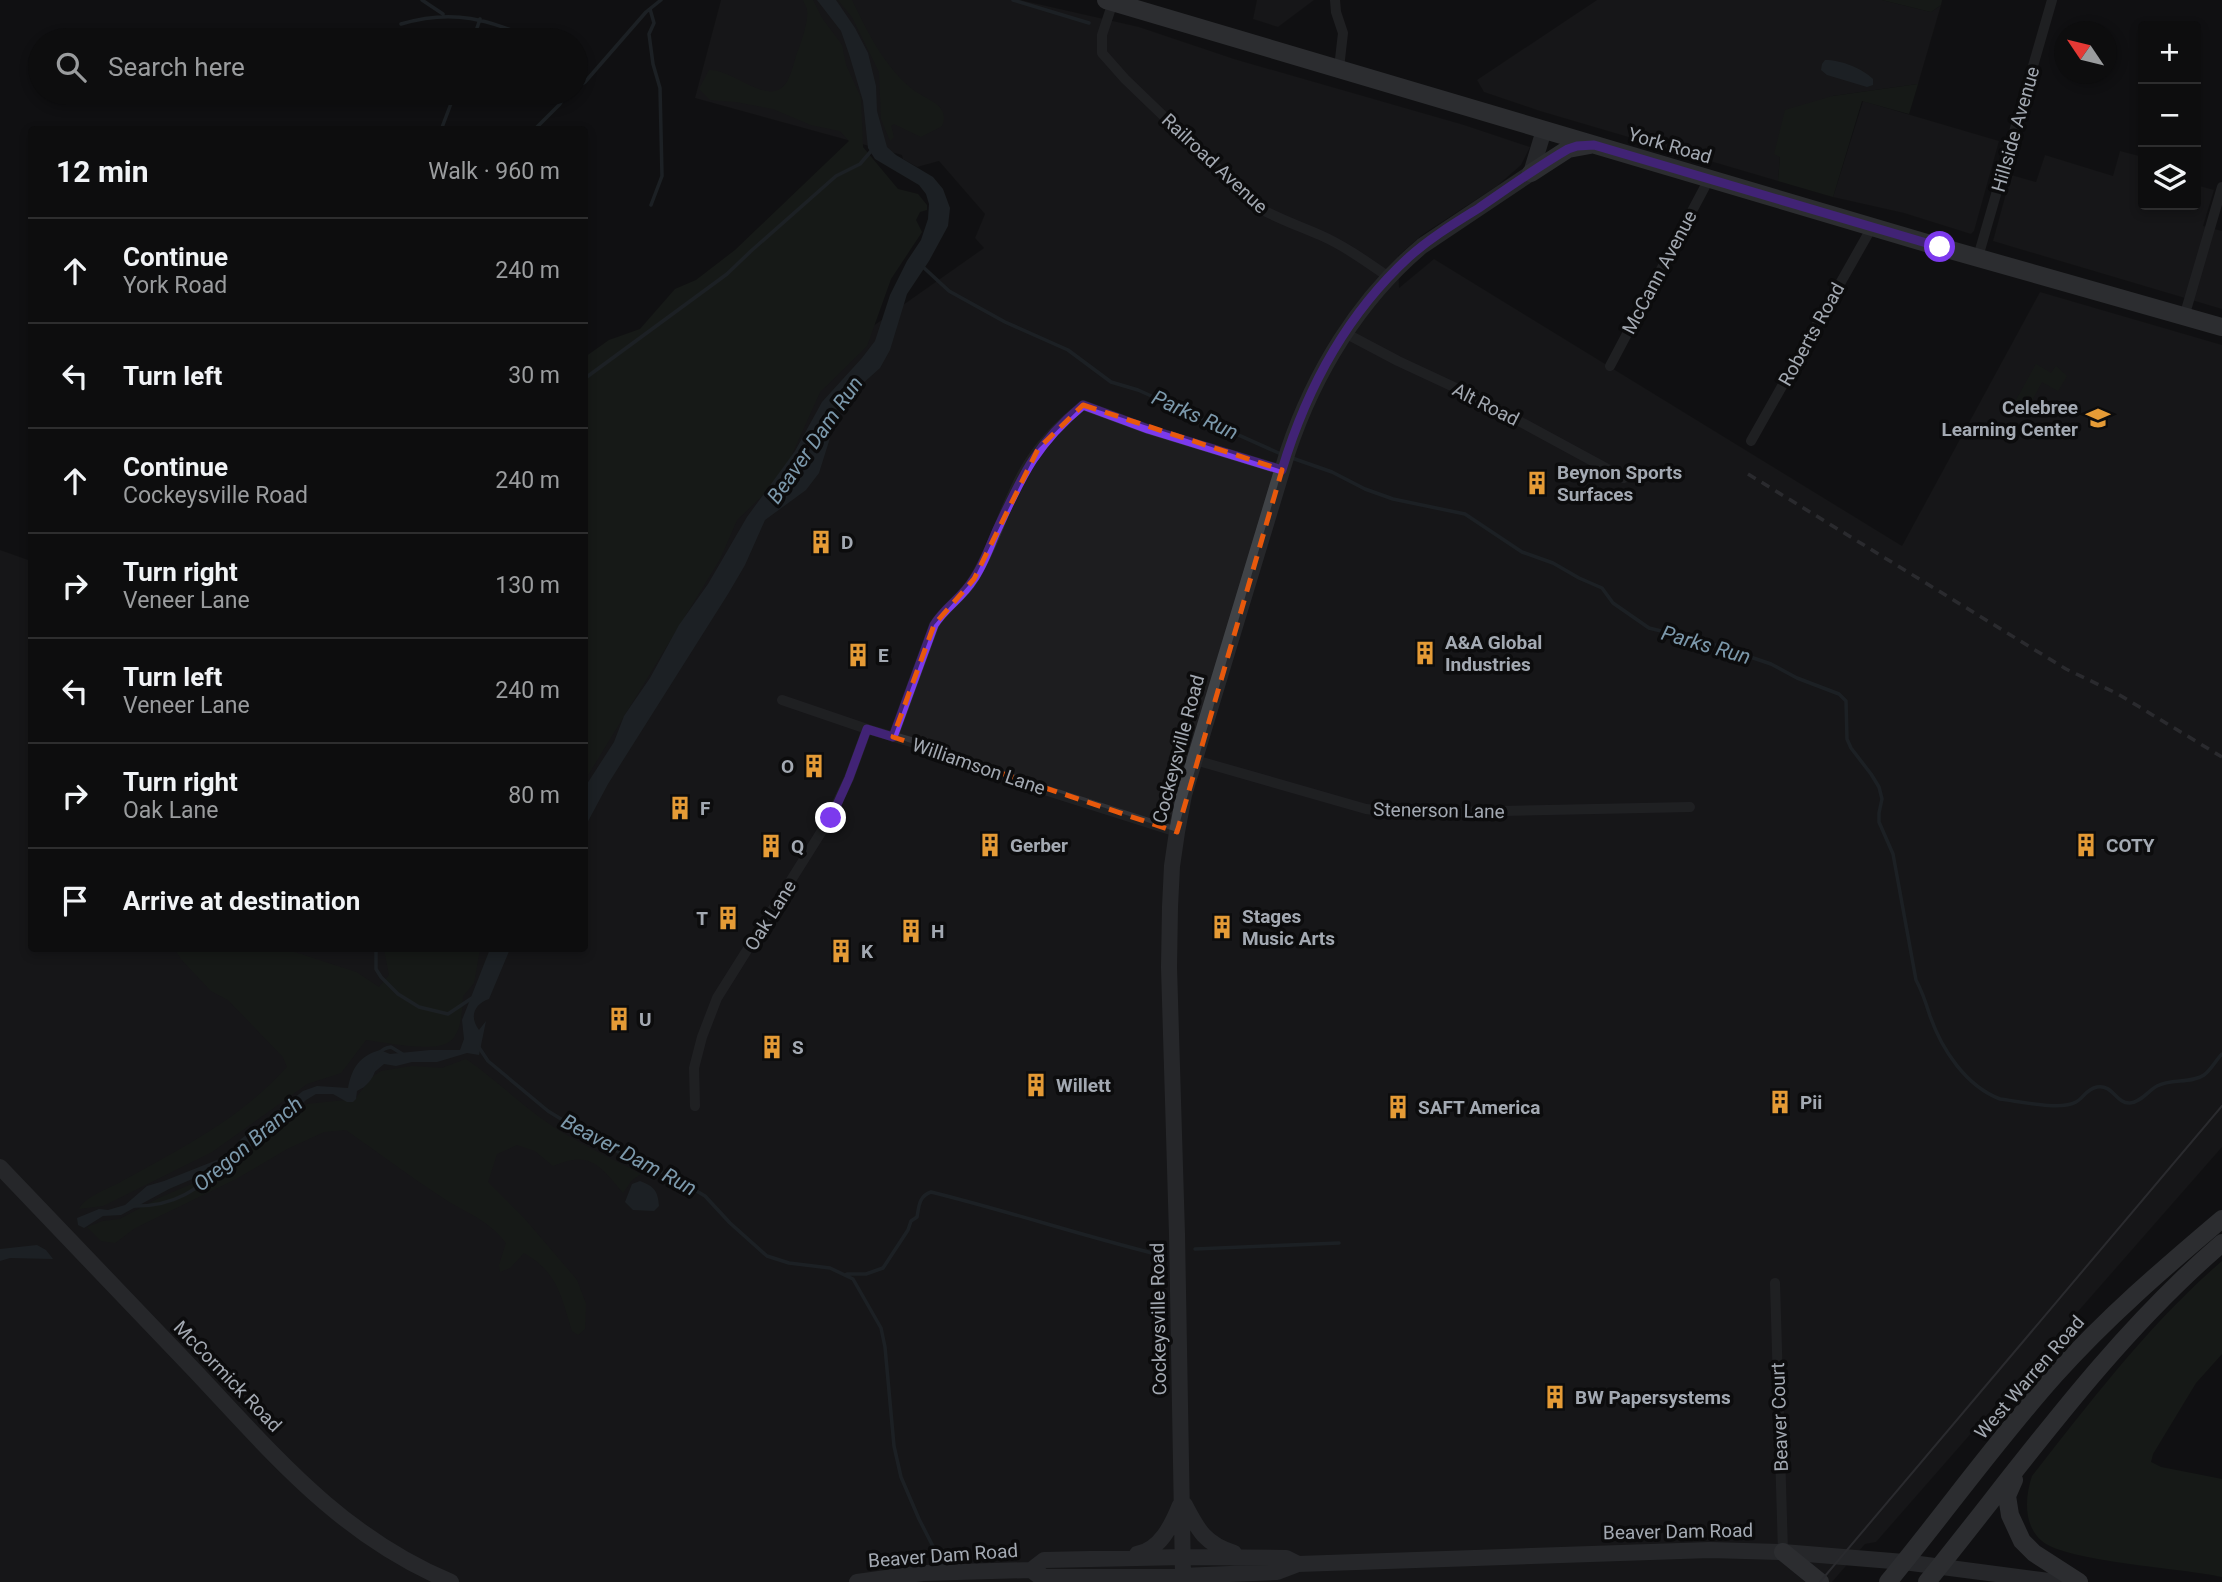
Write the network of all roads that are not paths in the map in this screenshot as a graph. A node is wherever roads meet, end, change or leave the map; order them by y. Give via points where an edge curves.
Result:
1 (1335, 0) edge
2 (2052, 0) edge
3 (1110, 1) edge
4 (1339, 68) junction
5 (1544, 130) junction
6 (1594, 145) junction
7 (1531, 173) junction
8 (1709, 178) junction
9 (2222, 187) edge
10 (1872, 227) junction
11 (1978, 257) junction
12 (1390, 278) junction
13 (2184, 317) junction
14 (2222, 327) edge
15 (1345, 334) junction
16 (1610, 366) dead end
17 (1751, 441) dead end
18 (1285, 460) junction
19 (1624, 478) dead end
20 (782, 700) dead end
21 (867, 729) junction
22 (893, 737) junction
23 (1195, 760) junction
24 (1690, 807) dead end
25 (1177, 832) junction
26 (695, 1106) dead end
27 (0, 1167) edge
28 (2222, 1219) edge
29 (2222, 1242) edge
30 (1775, 1283) dead end
31 (2020, 1465) junction
32 (1183, 1500) junction
33 (1783, 1552) junction
34 (1183, 1557) junction
35 (1114, 1558) junction
36 (1253, 1558) junction
37 (1904, 1562) junction
38 (1298, 1564) junction
39 (1940, 1566) junction
40 (1031, 1570) junction
41 (1183, 1576) junction
42 (451, 1582) edge
43 (857, 1582) edge
44 (1820, 1582) edge
45 (1888, 1582) edge
46 (1927, 1582) edge
47 (2057, 1582) edge
48 (2080, 1582) edge

1 - 4 street via 1343,33
2 - 11 street, Hillside Avenue
3 - 4 main road, York Road
3 - 12 street, Railroad Avenue via 1100,45 1125,79 1259,208 1340,245
4 - 5 main road, York Road
5 - 6 main road, York Road
5 - 7 main road
6 - 7 main road via 1568,149
6 - 8 main road, York Road
7 - 12 main road, Cockeysville Road via 1422,246
8 - 10 main road, York Road
8 - 16 street, McCann Avenue
9 - 13 street
10 - 11 main road, York Road
10 - 17 street, Roberts Road
11 - 13 main road, York Road
12 - 15 main road, Cockeysville Road
13 - 14 main road, York Road
15 - 18 main road, Cockeysville Road via 1312,389
15 - 19 street, Alt Road via 1471,395
18 - 22 street via 1148,429 1083,405 1038,449 975,579 934,625
18 - 23 main road, Cockeysville Road
20 - 21 street, Williamson Lane
21 - 22 street, Williamson Lane
21 - 26 street, Oak Lane via 831,818 717,998 694,1068
22 - 25 street, Williamson Lane
23 - 24 street, Stenerson Lane via 1366,809 1399,813
23 - 25 main road, Cockeysville Road
25 - 32 main road, Cockeysville Road via 1170,967
27 - 42 main road, McCormick Road via 310,1491 372,1540
28 - 37 main road, West Warren Road via 2080,1348
29 - 31 main road via 2125,1336
30 - 33 street, Beaver Court
31 - 39 main road
31 - 48 main road via 2007,1496 2015,1530 2034,1553
32 - 34 main road, Cockeysville Road
32 - 35 main road via 1168,1531 1154,1546
32 - 36 main road via 1210,1542
33 - 37 main road, Beaver Dam Road
33 - 38 main road, Beaver Dam Road via 1710,1550
33 - 44 main road
34 - 35 main road, Beaver Dam Road
34 - 36 main road, Beaver Dam Road
34 - 41 main road, Cockeysville Road
35 - 40 main road, Beaver Dam Road via 1044,1560
36 - 38 main road, Beaver Dam Road via 1286,1558
37 - 39 main road, Beaver Dam Road
37 - 45 main road, West Warren Road
38 - 41 main road, Beaver Dam Road via 1277,1572
39 - 46 main road
39 - 47 main road, Beaver Dam Road
40 - 41 main road, Beaver Dam Road via 1040,1577
40 - 43 main road, Beaver Dam Road via 923,1573

